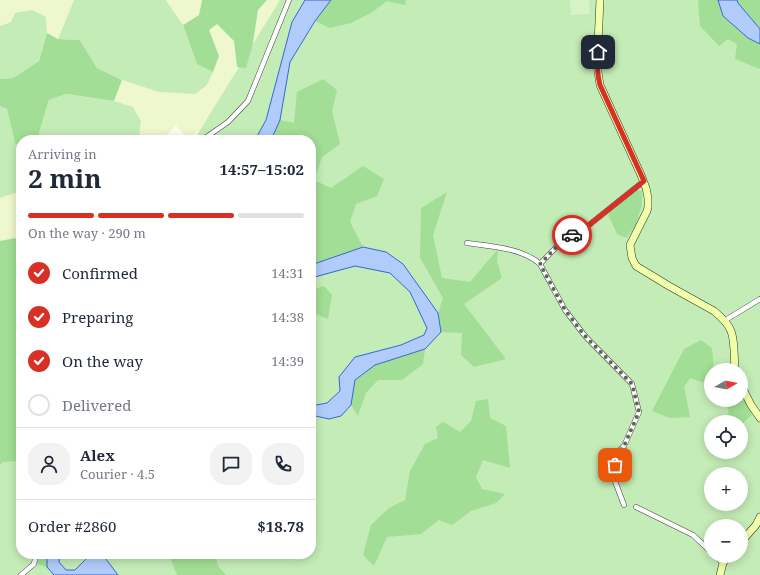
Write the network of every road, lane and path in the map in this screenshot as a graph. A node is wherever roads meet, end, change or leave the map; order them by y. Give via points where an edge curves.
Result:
1 (289, 0) edge
2 (600, 0) edge
3 (209, 135) edge
4 (644, 181) junction
5 (467, 243) dead end
6 (540, 264) junction
7 (760, 299) edge
8 (724, 321) junction
9 (734, 363) edge
10 (748, 399) edge
11 (760, 418) edge
12 (624, 504) dead end
13 (636, 507) dead end
14 (760, 517) edge
15 (748, 534) edge
16 (704, 545) edge
17 (35, 559) edge
18 (723, 563) edge
19 (21, 575) edge
20 (720, 575) edge

1 - 3 street via 248,101 228,122
2 - 4 main road via 597,65 600,85
4 - 6 street via 584,229 565,238
4 - 8 main road via 648,198 647,212 630,245 636,266 714,311
5 - 6 street via 500,247 534,258
6 - 12 street via 565,310 585,336 632,384 639,412 624,446 617,454 613,476
7 - 8 street
8 - 9 main road via 731,331
10 - 11 main road
13 - 16 street via 693,535
14 - 15 main road
17 - 19 street via 34,564
18 - 20 main road

